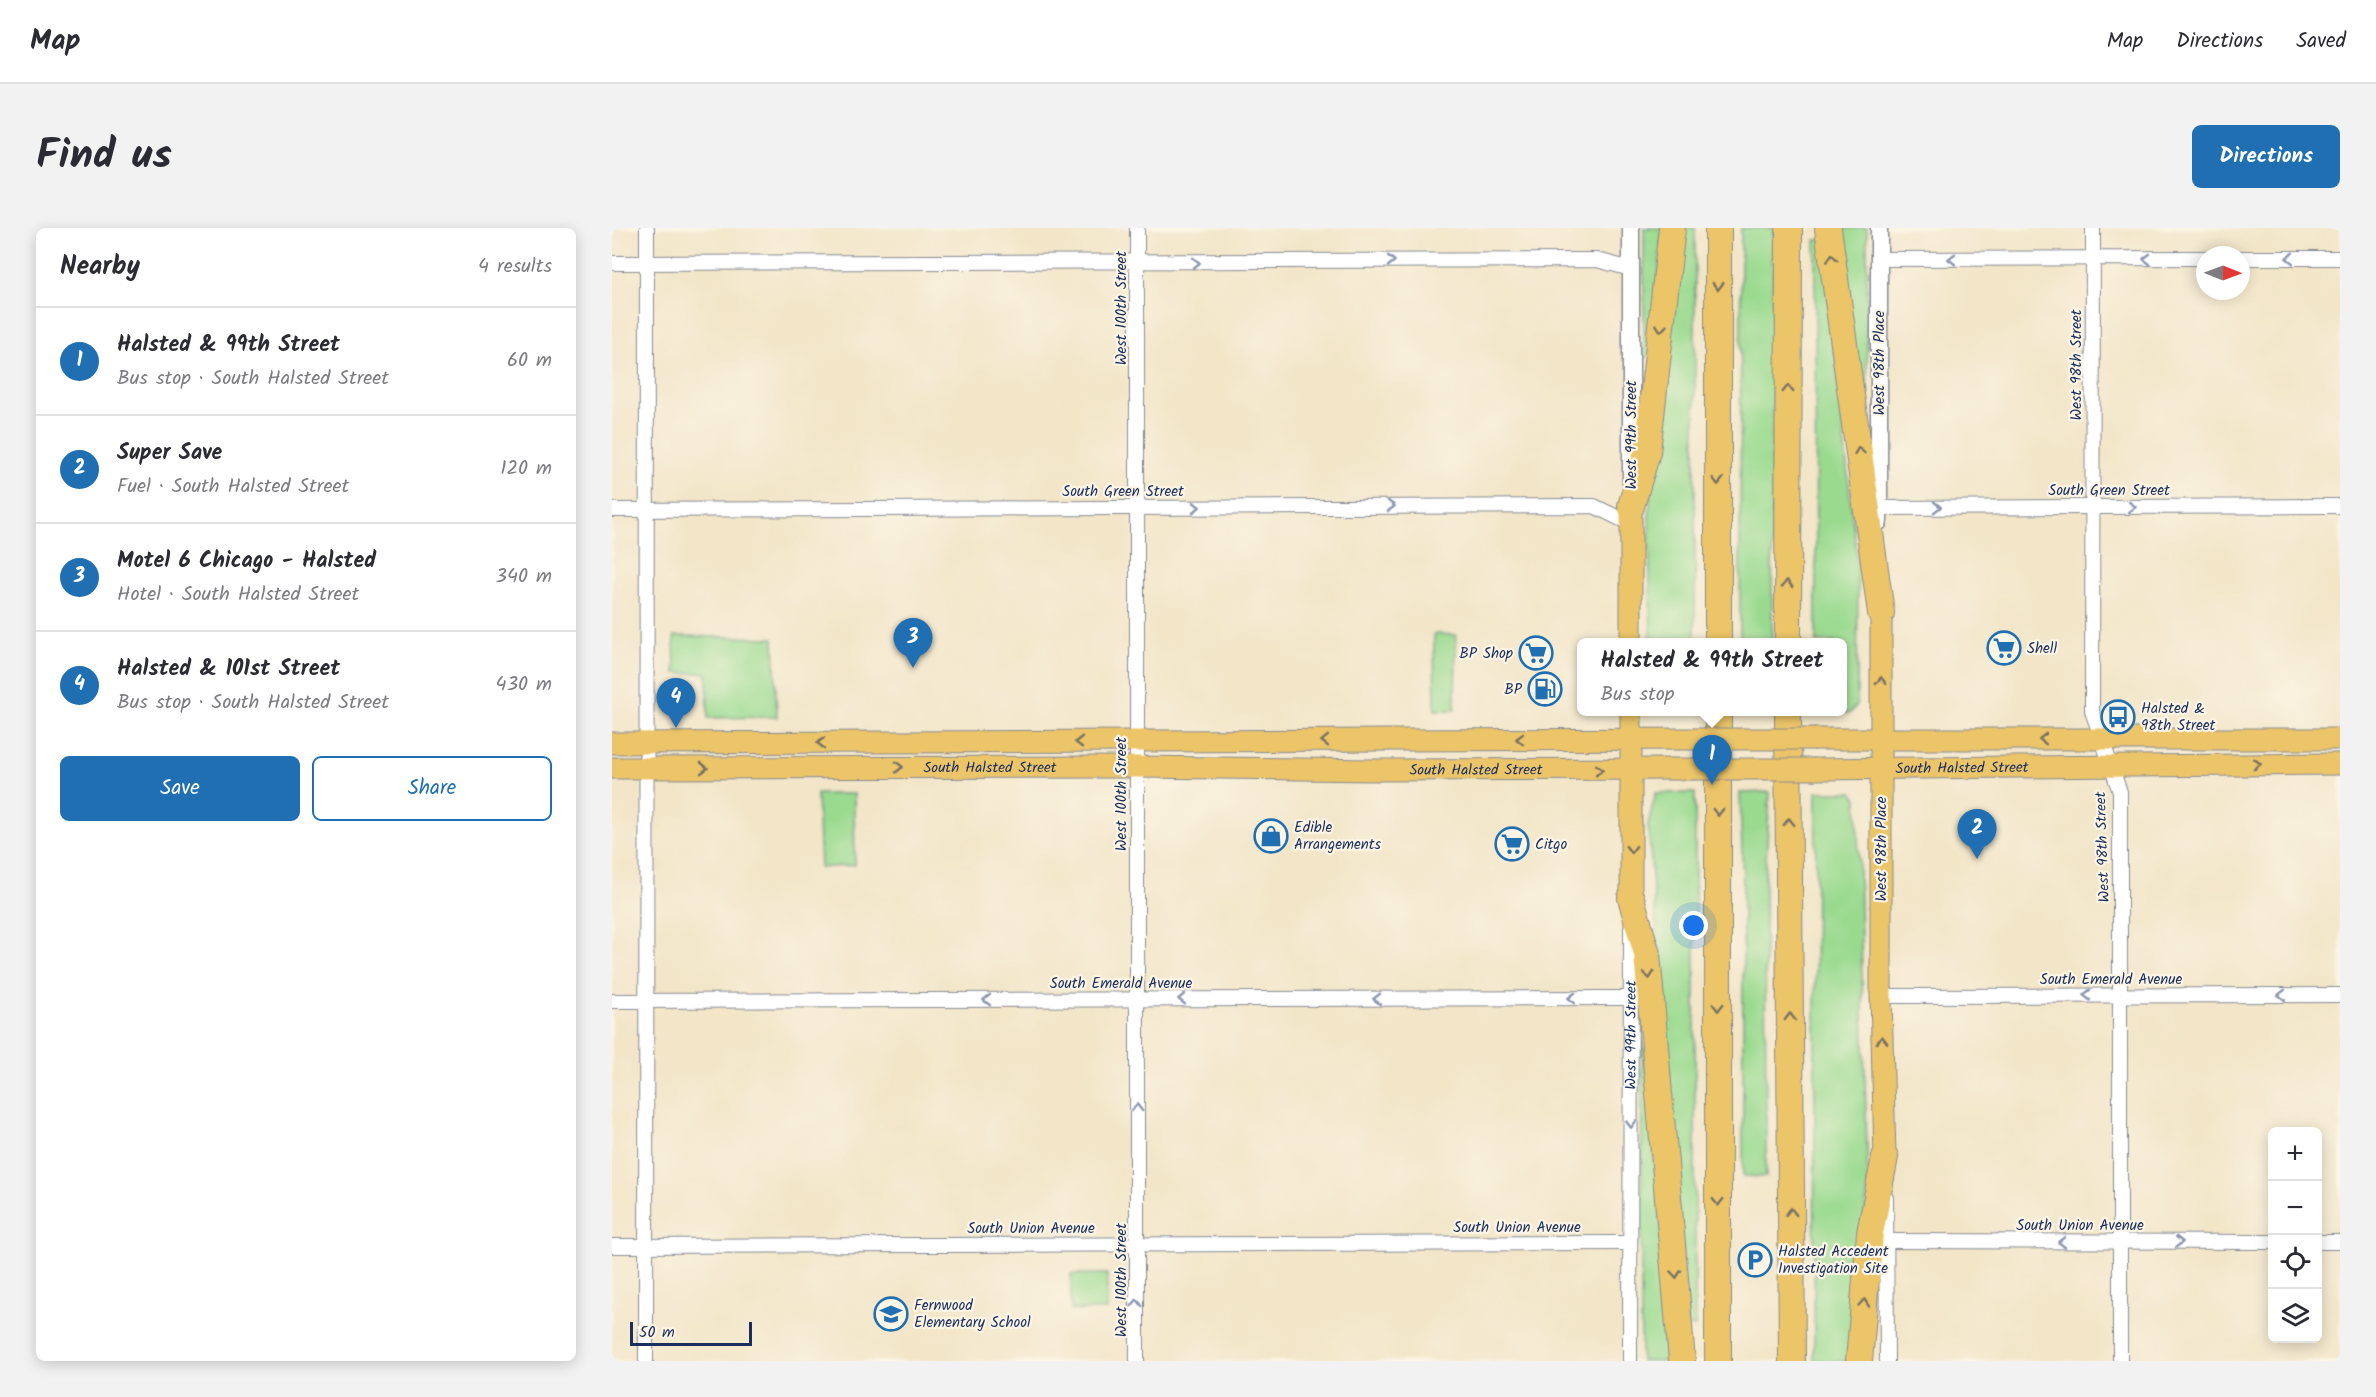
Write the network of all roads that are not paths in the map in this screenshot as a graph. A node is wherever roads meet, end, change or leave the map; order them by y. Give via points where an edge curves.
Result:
1 (647, 228) edge
2 (1137, 228) edge
3 (1631, 228) edge
4 (1672, 228) edge
5 (1718, 228) edge
6 (1789, 228) edge
7 (1828, 228) edge
8 (1879, 228) edge
9 (2092, 228) edge
10 (2196, 258) edge
11 (2250, 258) edge
12 (2340, 258) edge
13 (1879, 259) junction
14 (2092, 259) junction
15 (612, 263) edge
16 (647, 263) junction
17 (1137, 263) junction
18 (1631, 269) junction
19 (2340, 506) edge
20 (1137, 507) junction
21 (2092, 507) junction
22 (1878, 508) junction
23 (612, 510) edge
24 (647, 510) junction
25 (1631, 515) junction
26 (1881, 613) junction
27 (1631, 638) edge
28 (1718, 638) edge
29 (1788, 638) edge
30 (1631, 716) edge
31 (1718, 716) edge
32 (1788, 716) edge
33 (1631, 739) junction
34 (1881, 739) junction
35 (2101, 739) junction
36 (2340, 739) edge
37 (1137, 742) junction
38 (612, 743) edge
39 (646, 743) junction
40 (2340, 764) edge
41 (2110, 765) junction
42 (1137, 767) junction
43 (612, 768) edge
44 (646, 768) junction
45 (1881, 769) junction
46 (1632, 770) junction
47 (1631, 898) junction
48 (2120, 995) junction
49 (2340, 995) edge
50 (1881, 996) junction
51 (1631, 998) junction
52 (1137, 999) junction
53 (612, 1001) edge
54 (646, 1001) junction
55 (1885, 1157) junction
56 (1887, 1241) junction
57 (2121, 1242) junction
58 (2268, 1242) edge
59 (2322, 1242) edge
60 (2340, 1242) edge
61 (1630, 1243) junction
62 (1137, 1244) junction
63 (612, 1246) edge
64 (646, 1246) junction
65 (646, 1361) edge
66 (1137, 1361) edge
67 (1630, 1361) edge
68 (1682, 1361) edge
69 (1718, 1361) edge
70 (1792, 1361) edge
71 (1859, 1361) edge
72 (1887, 1361) edge
73 (2120, 1361) edge

1 - 16 street
2 - 17 street, West 100th Street
3 - 18 street, West 99th Street
4 -> 25 highway via 1647,452
5 -> 28 highway
29 -> 6 highway
26 -> 7 highway
8 - 13 street, West 98th Place
9 - 14 street, West 98th Street
10 -> 14 street
12 -> 11 street
14 -> 13 street
13 - 22 street, West 98th Place
14 - 21 street, West 98th Street
15 - 16 street
16 - 17 street
16 - 24 street
17 -> 18 street via 1597,260
17 - 20 street, West 100th Street
18 - 25 street, West 99th Street
21 -> 19 street, South Green Street
20 - 24 street, South Green Street
20 -> 25 street, South Green Street via 1594,506
20 - 37 street, West 100th Street
22 -> 21 street, South Green Street
21 - 35 street, West 98th Street via 2092,711
22 - 26 street, West 98th Place
23 - 24 street, South Green Street
24 - 39 street
25 - 27 main road, West 99th Street
34 -> 26 main road, West 98th Place
30 - 33 main road, West 99th Street
31 -> 69 highway
70 -> 32 highway
33 - 34 main road, South Halsted Street, bridge
33 -> 37 main road, South Halsted Street
33 - 46 main road, West 99th Street
35 -> 34 main road, South Halsted Street
34 - 45 main road, West 98th Place
35 - 36 main road, South Halsted Street
35 - 41 street, West 98th Street
37 -> 39 main road, South Halsted Street
37 - 42 street, West 100th Street
38 - 39 main road, South Halsted Street
39 - 44 street
41 -> 40 main road, South Halsted Street
41 - 45 main road, South Halsted Street
41 - 48 street, West 98th Street via 2120,792
44 -> 42 main road, South Halsted Street
42 -> 46 main road, South Halsted Street
42 - 52 street, West 100th Street
43 - 44 main road, South Halsted Street
44 - 54 street
45 - 46 main road, South Halsted Street, bridge
45 - 50 main road, West 98th Place
46 -> 47 main road, West 99th Street
47 - 51 street, West 99th Street
47 -> 68 highway via 1647,954
49 -> 48 street, South Emerald Avenue
48 -> 50 street, South Emerald Avenue
48 - 57 street, West 98th Street
55 -> 50 main road, West 98th Place
51 -> 52 street, South Emerald Avenue
51 -> 61 street, West 99th Street
52 -> 54 street, South Emerald Avenue
62 -> 52 street, West 100th Street
53 - 54 street, South Emerald Avenue
54 - 64 street
55 - 56 street, West 98th Place
71 -> 55 highway via 1870,1233
57 -> 56 street, South Union Avenue
56 - 72 street, West 98th Place
57 -> 58 street, South Union Avenue
57 - 73 street, West 98th Street
59 - 60 street
61 - 62 street, South Union Avenue
61 - 67 street, West 99th Street
62 - 64 street, South Union Avenue
66 -> 62 street, West 100th Street
63 - 64 street, South Union Avenue
64 - 65 street

